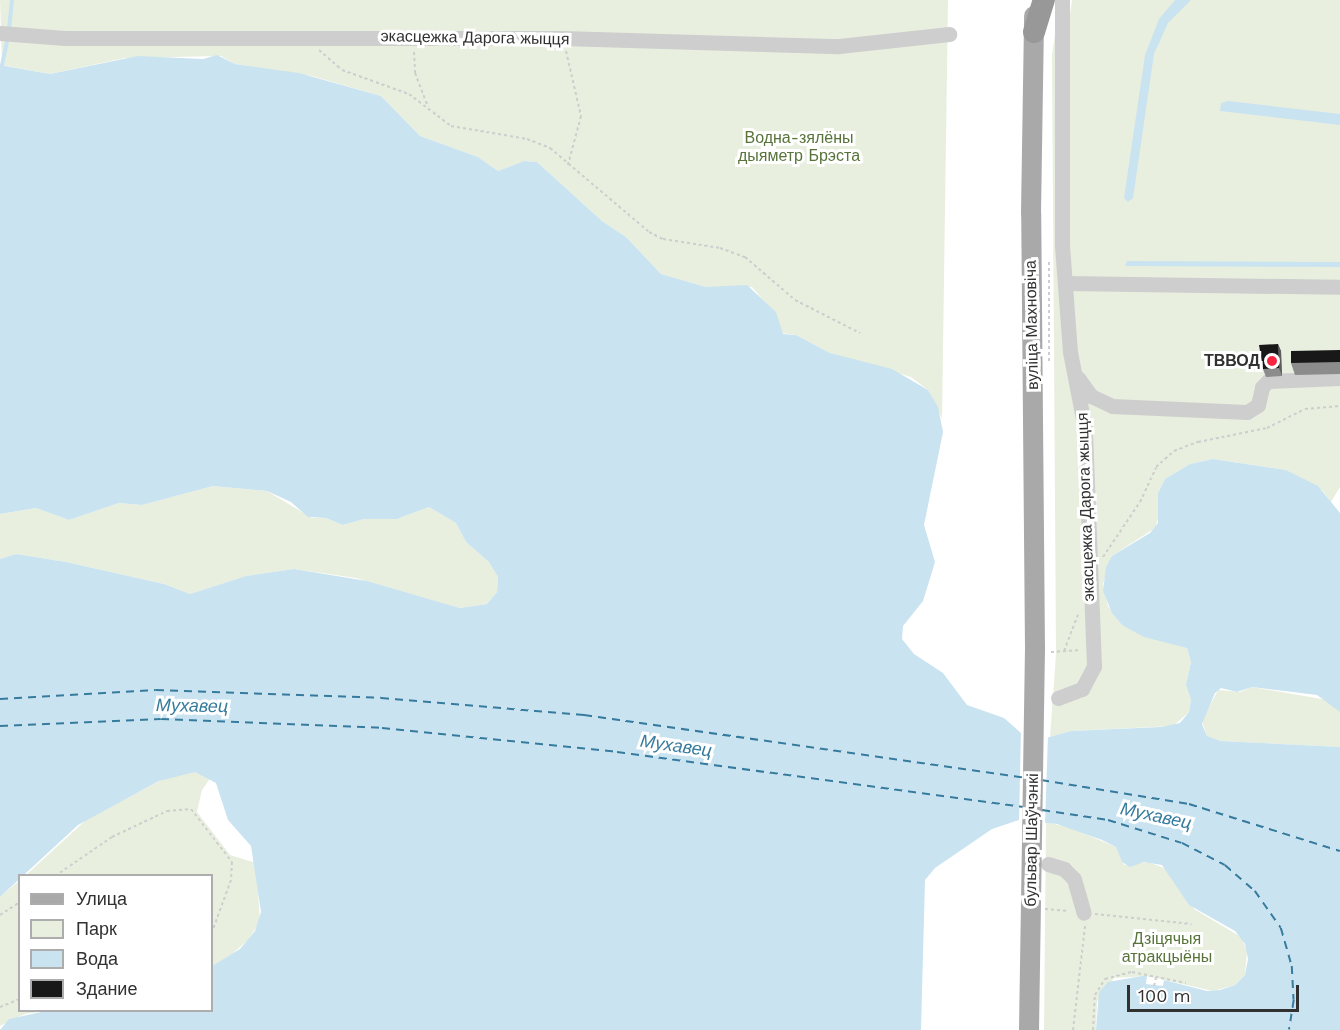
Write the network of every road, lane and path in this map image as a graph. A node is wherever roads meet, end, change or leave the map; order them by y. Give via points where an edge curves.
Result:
1 (1034, 0) edge
2 (1044, 0) edge
3 (1062, 0) edge
4 (1034, 32) junction
5 (0, 33) edge
6 (949, 34) dead end
7 (314, 37) junction
8 (415, 37) junction
9 (562, 39) junction
10 (428, 107) junction
11 (568, 165) junction
12 (1049, 261) dead end
13 (1065, 283) junction
14 (1340, 287) edge
15 (860, 333) dead end
16 (1049, 366) dead end
17 (1075, 373) junction
18 (1340, 378) edge
19 (1340, 406) edge
20 (1101, 562) dead end
21 (1089, 588) junction
22 (1093, 649) junction
23 (1042, 651) junction
24 (1064, 651) junction
25 (1058, 698) dead end
26 (1048, 864) dead end
27 (58, 874) edge
28 (18, 903) edge
29 (1036, 908) junction
30 (1084, 913) junction
31 (0, 915) edge
32 (1191, 924) dead end
33 (213, 929) edge
34 (1156, 976) junction
35 (1186, 982) dead end
36 (1154, 986) dead end
37 (18, 1000) edge
38 (0, 1007) edge
39 (1029, 1030) edge
40 (1073, 1030) edge
41 (1093, 1030) edge

1 - 4 main road, вуліца Махновіча
2 - 4 highway
3 - 13 street, экасцежка Дарога жыцця via 1060,119
4 - 23 main road, вуліца Махновіча via 1032,225
5 - 7 street, экасцежка Дарога жыцця via 65,38
6 - 9 street, экасцежка Дарога жыцця via 839,46
7 - 8 street, экасцежка Дарога жыцця
7 - 10 path via 321,54 333,66 399,89
8 - 9 street, экасцежка Дарога жыцця
8 - 10 path via 415,73
9 - 11 path via 581,116
10 - 11 path via 451,126 538,143
11 - 15 path via 656,236 720,248 745,257 795,300
12 - 16 path
13 - 14 street
13 - 17 street, экасцежка Дарога жыцця
17 - 18 street via 1091,396 1112,406 1236,412 1256,408 1268,381
17 - 21 street, экасцежка Дарога жыцця via 1085,429
19 - 20 path via 1305,409 1268,428 1190,444 1167,455 1156,467 1140,502
21 - 22 street, экасцежка Дарога жыцця
21 - 24 path
22 - 24 path
22 - 25 street, экасцежка Дарога жыцця via 1093,672 1087,684 1074,694
23 - 24 path
23 - 29 main road, бульвар Шаўчэнкі
26 - 30 street via 1064,869 1074,879
27 - 33 path via 112,837 167,811 191,809 232,862 229,887
28 - 31 path
29 - 30 path
29 - 39 main road, бульвар Шаўчэнкі
30 - 32 path
30 - 40 path
34 - 35 path
34 - 36 path
34 - 41 path via 1132,972 1105,979 1095,995
37 - 38 path

